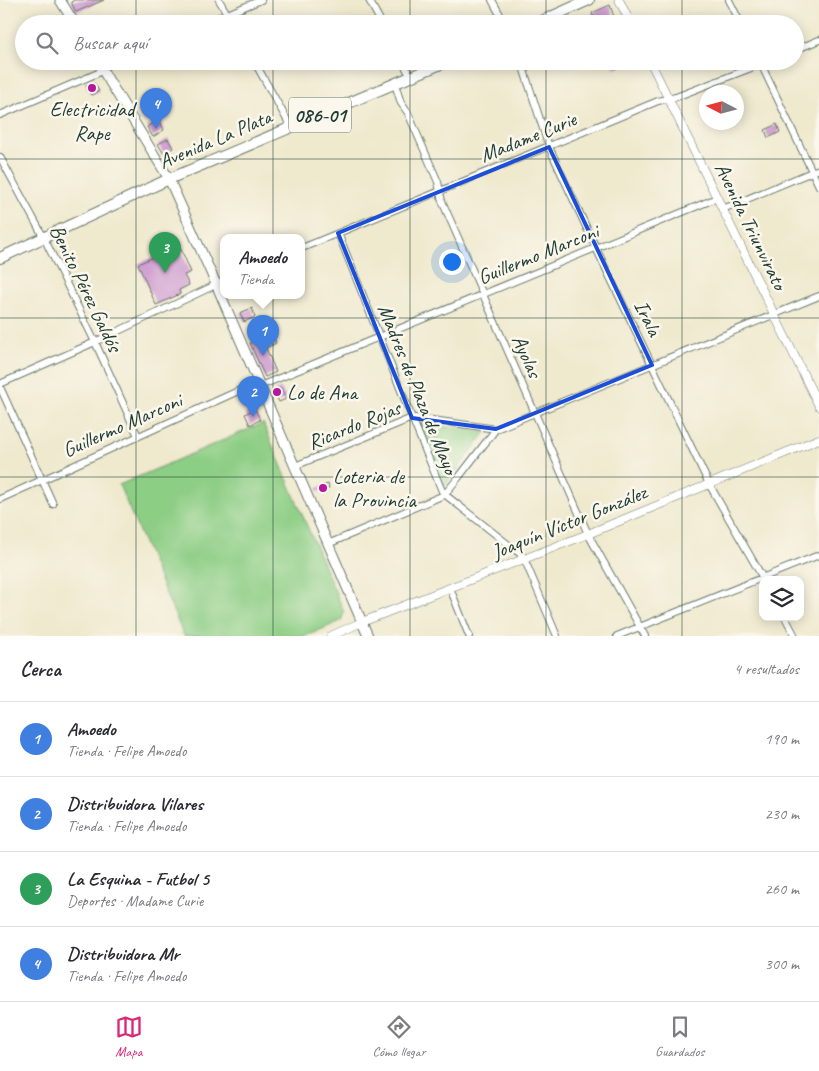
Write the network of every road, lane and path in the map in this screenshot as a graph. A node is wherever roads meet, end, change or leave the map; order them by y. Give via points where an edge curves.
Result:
1 (60, 0) edge
2 (219, 0) edge
3 (261, 0) edge
4 (369, 0) edge
5 (492, 0) edge
6 (589, 0) edge
7 (619, 0) edge
8 (730, 0) edge
9 (227, 14) joint
10 (69, 15) edge
11 (377, 15) edge
12 (500, 15) edge
13 (555, 15) edge
14 (626, 15) edge
15 (737, 15) edge
16 (819, 40) edge
17 (804, 46) edge
18 (102, 70) joint
19 (259, 70) edge
20 (407, 70) edge
21 (427, 70) edge
22 (523, 70) edge
23 (654, 70) edge
24 (743, 70) edge
25 (764, 70) edge
26 (411, 77) junction
27 (395, 84) junction
28 (669, 99) junction
29 (0, 115) edge
30 (291, 127) junction
31 (549, 146) junction
32 (0, 157) edge
33 (816, 170) edge
34 (170, 179) junction
35 (819, 186) edge
36 (440, 191) junction
37 (717, 198) junction
38 (723, 209) junction
39 (338, 233) junction
40 (44, 238) junction
41 (305, 247) edge
42 (596, 248) junction
43 (0, 258) edge
44 (220, 283) edge
45 (482, 295) junction
46 (819, 296) edge
47 (226, 299) edge
48 (774, 314) junction
49 (380, 337) junction
50 (95, 342) junction
51 (652, 365) junction
52 (259, 384) junction
53 (0, 385) edge
54 (819, 406) edge
55 (534, 413) junction
56 (412, 418) junction
57 (496, 429) junction
58 (138, 436) junction
59 (819, 439) edge
60 (295, 466) junction
61 (42, 480) junction
62 (709, 484) junction
63 (444, 495) junction
64 (0, 499) edge
65 (53, 504) dead end
66 (588, 534) junction
67 (328, 544) junction
68 (819, 555) edge
69 (525, 558) junction
70 (762, 576) edge
71 (771, 576) edge
72 (759, 581) edge
73 (450, 588) junction
74 (787, 621) edge
75 (362, 622) junction
76 (640, 627) junction
77 (331, 636) edge
78 (368, 636) edge
79 (469, 636) edge
80 (557, 636) edge
81 (617, 636) edge
82 (645, 636) edge
83 (795, 636) edge

1 - 10 main road
2 - 9 street
3 - 9 street
4 - 11 street
5 - 12 street
6 - 13 main road
7 - 14 street
8 - 15 street
16 - 17 street
18 - 29 street
18 - 34 main road
19 - 30 street
20 - 26 street
21 - 26 main road, Avenida La Plata / 086-01
22 - 31 street, Irala
23 - 28 street, Avenida Triunvirato
24 - 28 street, Madame Curie
25 - 33 street
26 - 27 main road, Avenida La Plata / 086-01
27 - 30 main road, Avenida La Plata / 086-01
27 - 36 street, Ayolas
28 - 31 street, Madame Curie
28 - 37 street, Avenida Triunvirato
30 - 34 main road, Avenida La Plata / 086-01
31 - 36 street, Madame Curie
31 - 42 street, Irala
32 - 40 street, Benito Pérez Galdós
33 - 35 street
33 - 38 street
34 - 40 main road, Avenida La Plata / 086-01
34 - 44 main road
36 - 39 street, Madame Curie
36 - 45 street, Ayolas
37 - 38 street, Avenida Triunvirato
37 - 42 street, Guillermo Marconi
38 - 48 street, Avenida Triunvirato
39 - 41 street, Madame Curie
39 - 49 street, Madres de Plaza de Mayo
40 - 43 main road, Avenida La Plata / 086-01
40 - 50 street, Benito Pérez Galdós
42 - 45 street, Guillermo Marconi
42 - 51 street, Irala
44 - 50 street
45 - 49 street, Guillermo Marconi
45 - 55 street, Ayolas
46 - 48 street
47 - 52 main road
48 - 51 street
48 - 54 street, Avenida Triunvirato
49 - 52 street, Guillermo Marconi
49 - 56 street, Madres de Plaza de Mayo
50 - 53 street
50 - 58 street, Benito Pérez Galdós
51 - 55 street
51 - 62 street, Irala
52 - 58 street, Guillermo Marconi
52 - 60 main road
53 - 61 street
55 - 57 street
55 - 66 street, Ayolas
56 - 57 street, Ricardo Rojas
56 - 60 street, Ricardo Rojas
56 - 63 street, Madres de Plaza de Mayo
57 - 63 street
58 - 61 street, Guillermo Marconi
59 - 62 street, Joaquín Víctor González
60 - 67 main road
61 - 64 street, Guillermo Marconi
61 - 65 street
62 - 66 street, Joaquín Víctor González
62 - 70 street, Irala
63 - 67 street
63 - 69 street, Madres de Plaza de Mayo
66 - 69 street, Joaquín Víctor González
66 - 76 street, Ayolas
67 - 75 main road
68 - 71 street
69 - 73 street, Joaquín Víctor González
69 - 80 street, Madres de Plaza de Mayo
72 - 76 street
73 - 75 street, Joaquín Víctor González
73 - 79 street
74 - 83 street
75 - 77 street, Joaquín Víctor González
75 - 78 main road
76 - 81 street
76 - 82 street, Ayolas

